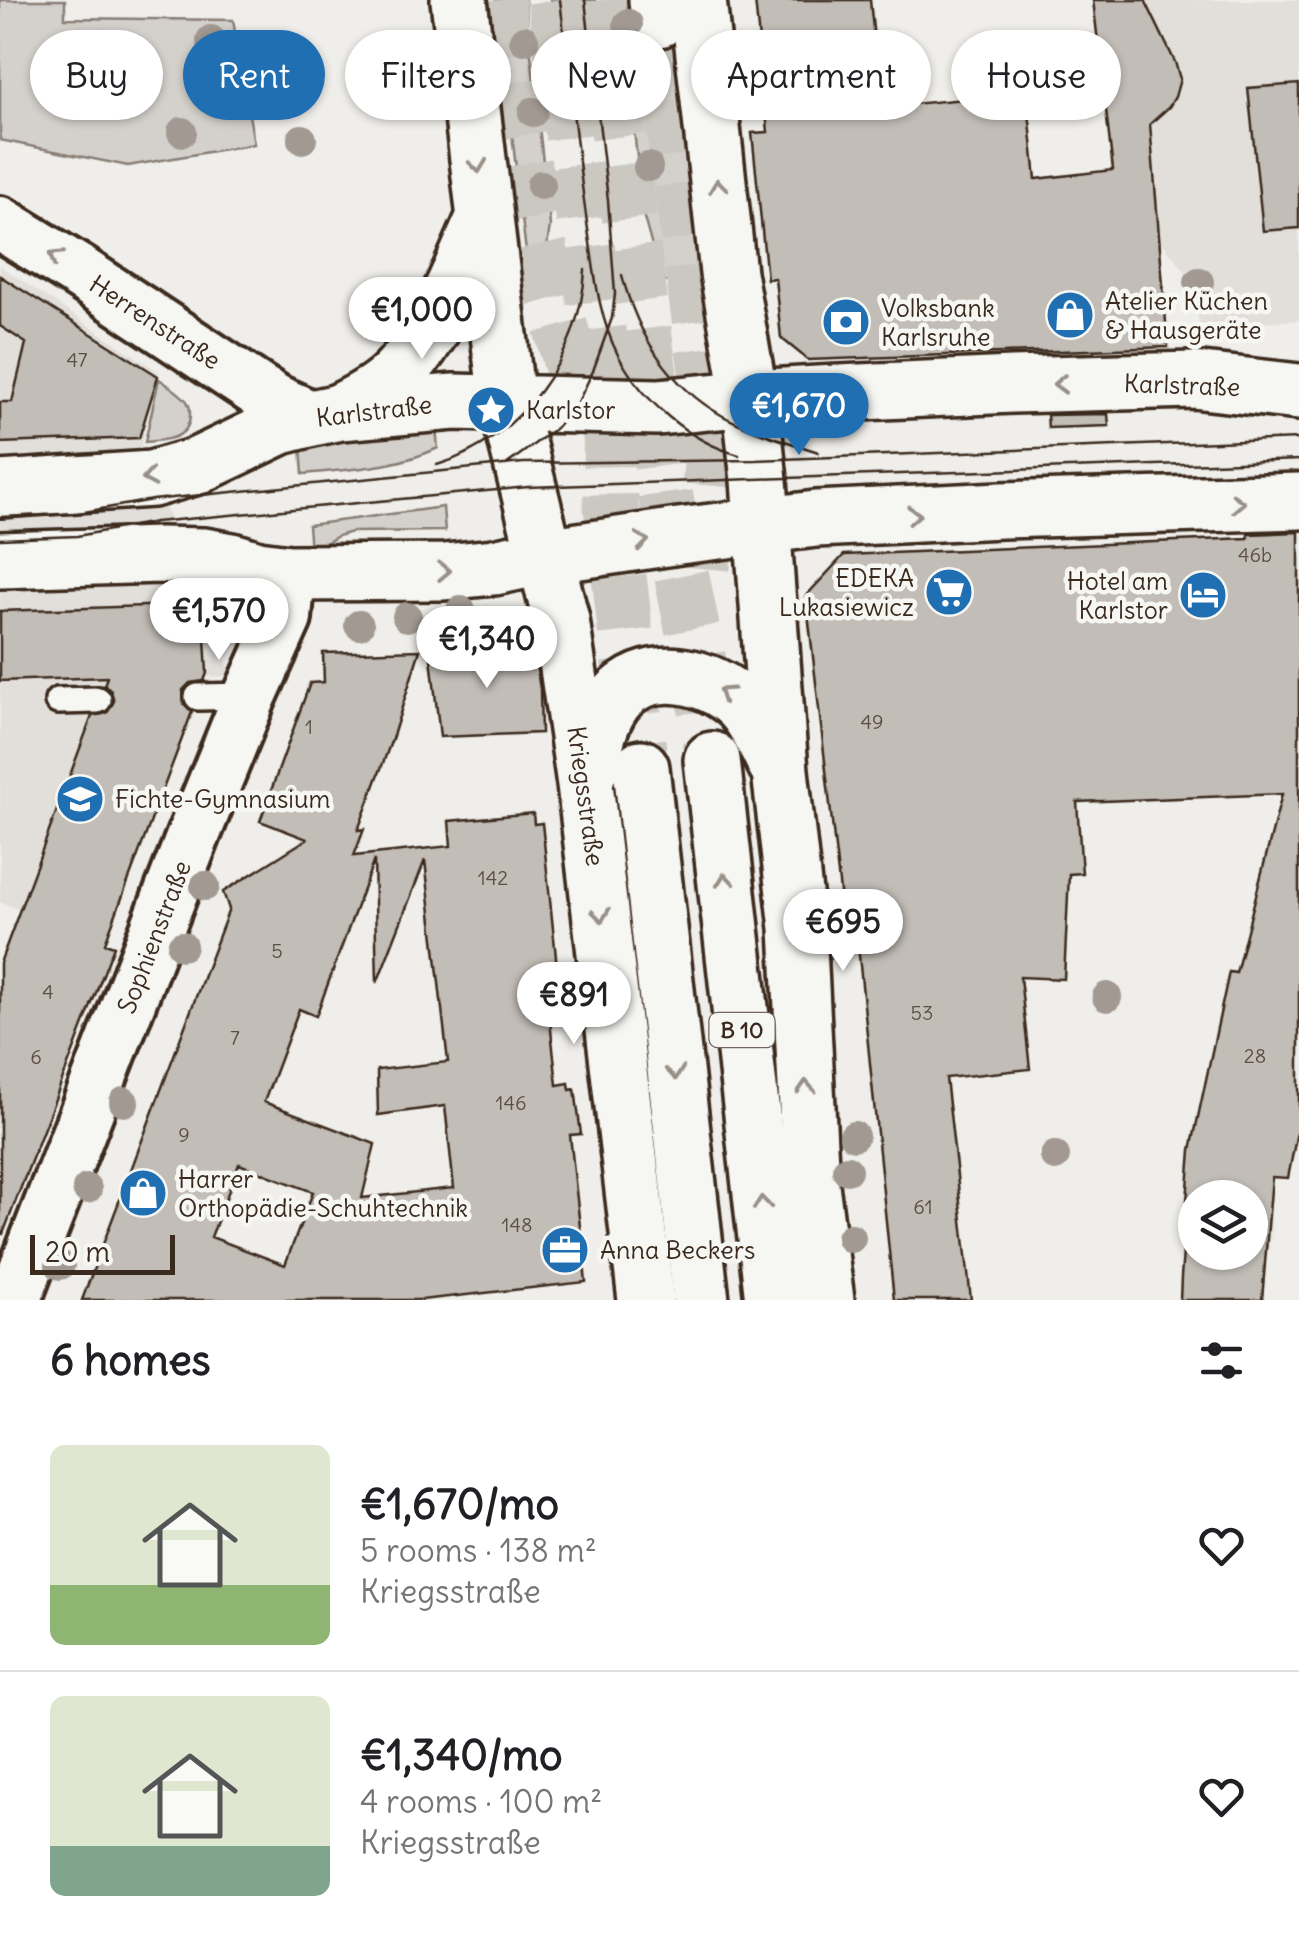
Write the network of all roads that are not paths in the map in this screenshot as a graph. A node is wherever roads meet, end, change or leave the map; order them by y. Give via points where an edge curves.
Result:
1 (459, 0) edge
2 (672, 6) edge
3 (484, 218) junction
4 (0, 223) edge
5 (1299, 392) edge
6 (750, 398) junction
7 (507, 402) junction
8 (326, 415) junction
9 (0, 490) edge
10 (1299, 501) edge
11 (763, 525) junction
12 (546, 556) junction
13 (0, 560) edge
14 (290, 574) junction
15 (198, 696) dead end
16 (250, 696) junction
17 (98, 700) dead end
18 (58, 701) dead end
19 (712, 760) tunnel mouth
20 (640, 768) tunnel mouth
21 (780, 771) junction
22 (585, 784) junction
23 (14, 1300) edge
24 (646, 1300) edge
25 (701, 1300) edge
26 (772, 1300) edge
27 (826, 1300) edge

1 -> 3 main road, Kriegsstraße
6 -> 2 main road
3 - 7 main road, Kriegsstraße
3 - 8 main road via 426,340 368,398
8 -> 4 street, Herrenstraße via 277,402
5 -> 6 main road, Karlstraße via 1193,380
6 - 7 main road, Karlstraße via 658,407
6 - 11 main road
7 - 8 main road, Karlstraße
7 - 12 main road, Kriegsstraße
8 -> 9 main road, Karlstraße via 281,426 198,466 152,479
11 -> 10 main road
12 -> 11 main road
11 - 21 main road
14 -> 12 main road via 466,570
12 - 22 main road, Kriegsstraße
13 - 14 main road via 204,556
14 - 16 street, Sophienstraße via 285,618
15 - 16 lane
16 - 23 street, Sophienstraße
17 - 18 lane
26 -> 19 main road, B 10
20 -> 25 main road, B 10
21 -> 22 main road via 744,707 724,690 700,678 668,676 642,680 607,712
27 -> 21 main road
22 -> 24 main road, Kriegsstraße

